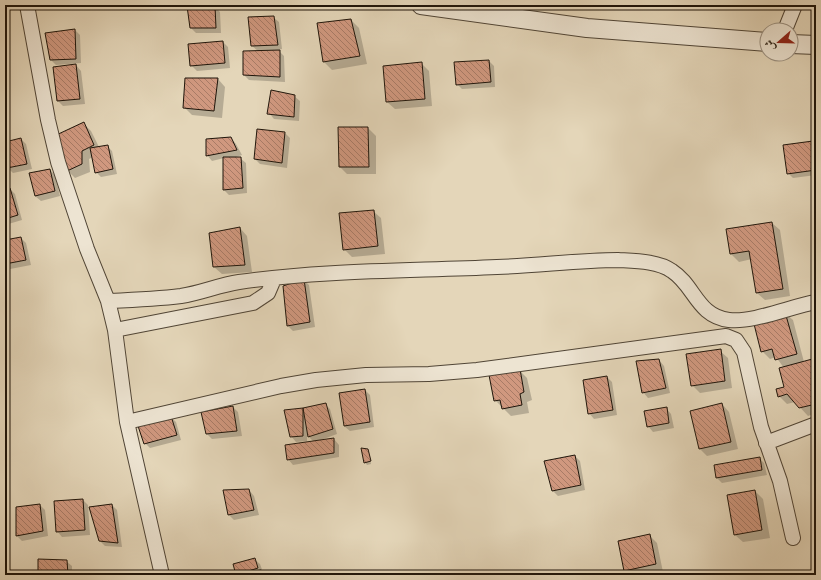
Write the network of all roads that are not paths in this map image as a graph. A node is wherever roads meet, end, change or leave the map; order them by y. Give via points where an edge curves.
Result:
1 (27, 5) edge
2 (421, 5) edge
3 (795, 5) edge
4 (788, 22) edge
5 (759, 41) edge
6 (799, 44) edge
7 (816, 45) edge
8 (274, 279) junction
9 (108, 301) junction
10 (816, 302) edge
11 (115, 330) junction
12 (127, 422) junction
13 (816, 424) edge
14 (766, 443) junction
15 (793, 538) dead end
16 (162, 575) edge

1 - 9 street via 58,162 87,249
2 - 5 street via 587,28
3 - 4 street
6 - 7 street
8 - 9 street via 238,282 182,296
8 - 10 street via 328,274 630,261 669,269 679,277 699,304 722,318 747,319
8 - 11 street via 268,294 253,303
9 - 11 street
11 - 12 street
12 - 14 street via 316,380 477,370 726,336 736,340 744,352
12 - 16 street
13 - 14 street
14 - 15 street via 780,480

